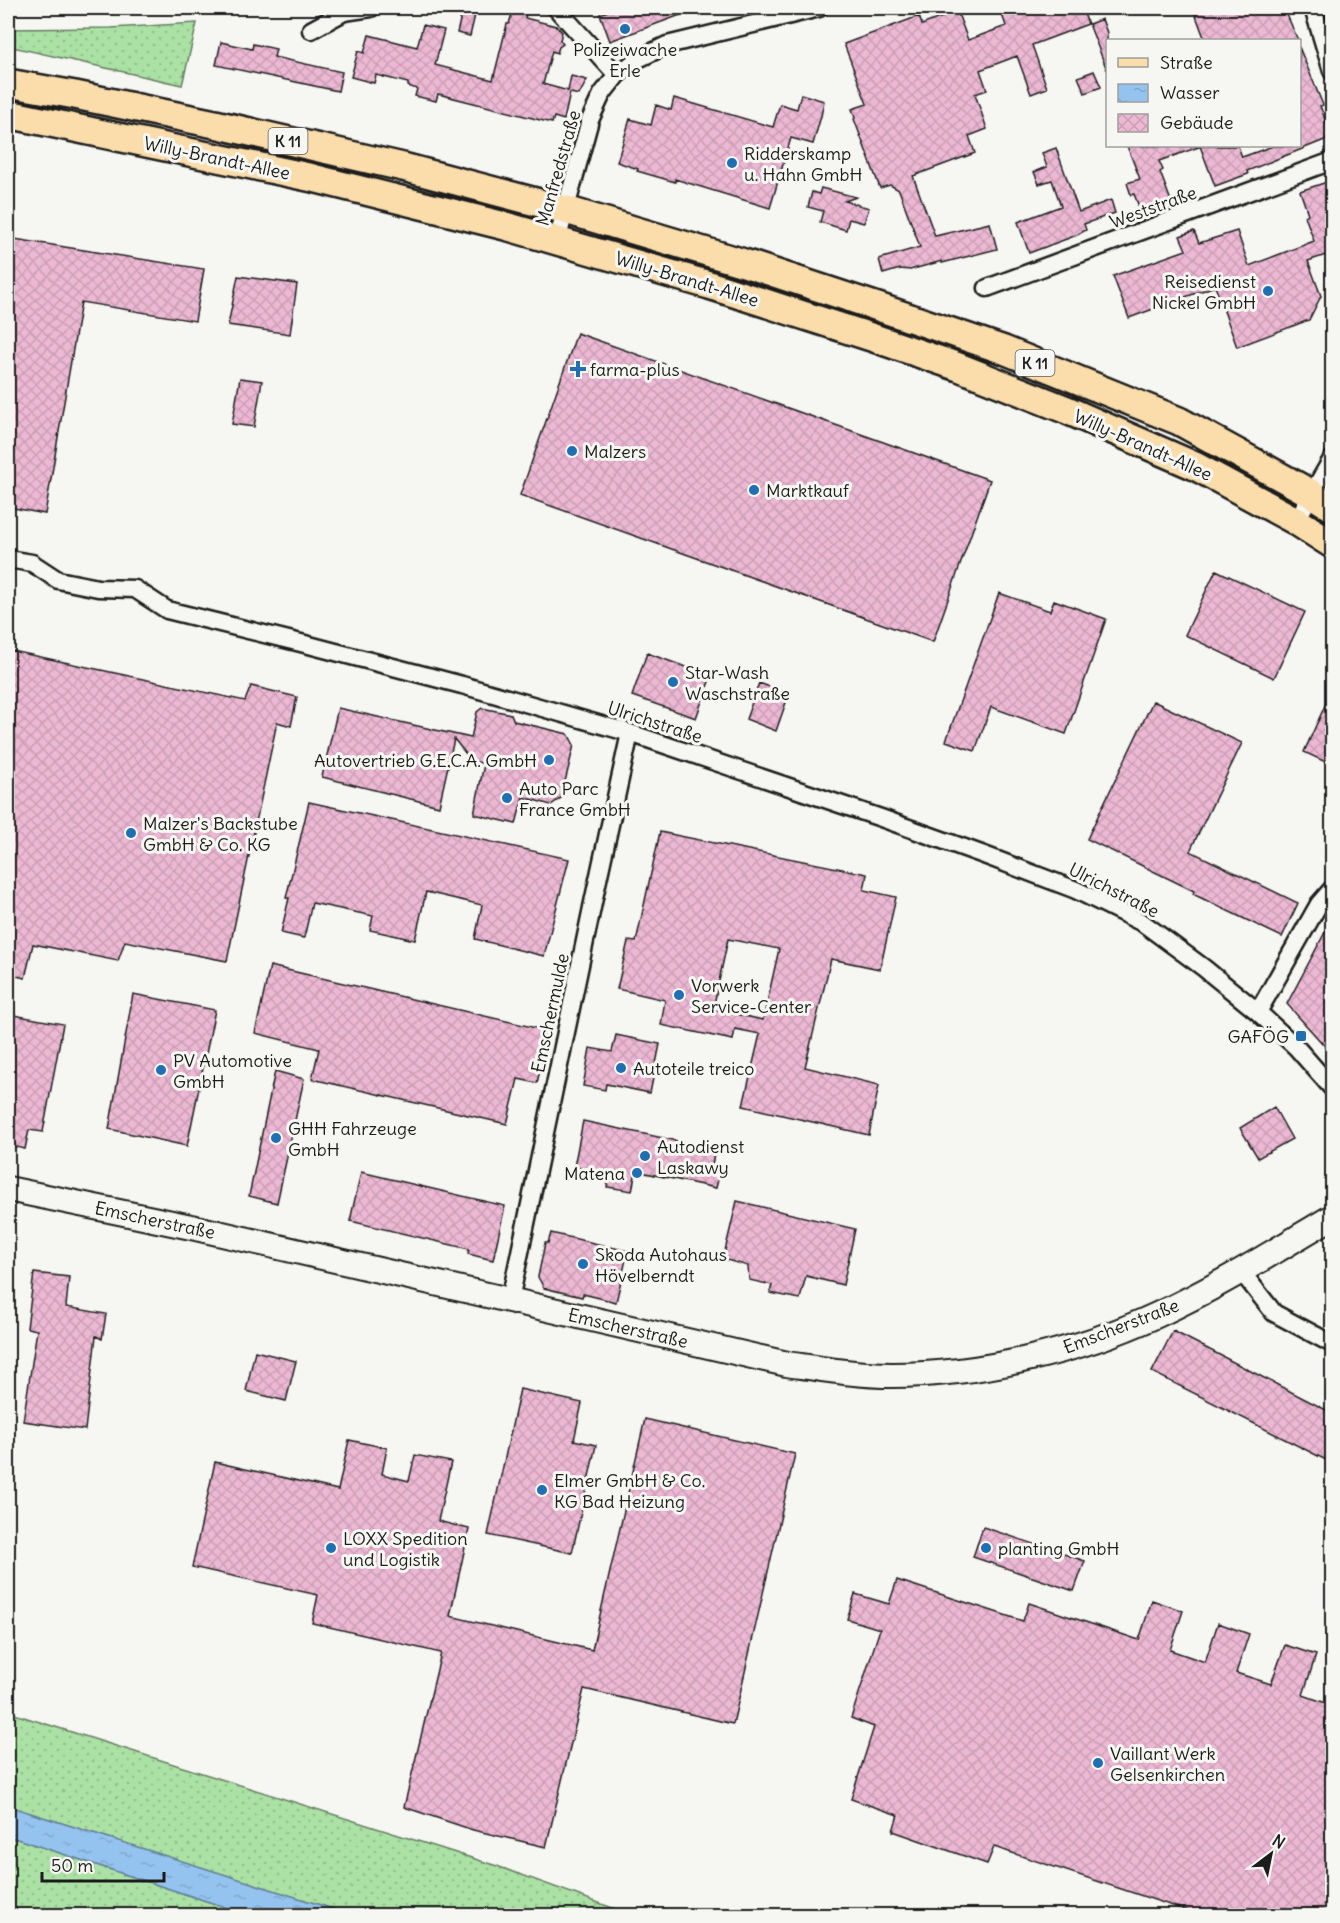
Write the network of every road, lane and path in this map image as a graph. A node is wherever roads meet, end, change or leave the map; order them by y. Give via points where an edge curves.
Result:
1 (371, 8) edge
2 (556, 8) edge
3 (819, 8) edge
4 (1313, 8) edge
5 (311, 30) dead end
6 (1332, 71) edge
7 (617, 75) junction
8 (8, 83) edge
9 (8, 114) edge
10 (1332, 161) edge
11 (566, 210) junction
12 (557, 241) junction
13 (987, 288) dead end
14 (1332, 459) edge
15 (1322, 501) edge
16 (1296, 521) junction
17 (1332, 544) edge
18 (8, 559) edge
19 (630, 734) junction
20 (1332, 889) edge
21 (1258, 1012) junction
22 (1332, 1088) edge
23 (8, 1189) edge
24 (1332, 1217) edge
25 (1240, 1271) junction
26 (510, 1300) junction
27 (1332, 1344) edge

1 - 5 street via 344,12
2 - 7 street
3 - 7 street, Manfredstraße via 667,45
4 - 6 street
7 - 11 street, Manfredstraße via 602,94 590,120
8 - 11 main road, Willy-Brandt-Allee / K 11 via 215,124
9 - 12 main road, Willy-Brandt-Allee / K 11 via 313,178
10 - 13 street, Weststraße
11 - 12 street, Manfredstraße
11 - 15 main road, Willy-Brandt-Allee / K 11 via 744,263 1004,350 1179,421
12 - 16 main road, Willy-Brandt-Allee / K 11 via 709,285 956,366 1195,466
14 - 15 street
15 - 16 street
16 - 17 main road, Willy-Brandt-Allee / K 11
18 - 19 street, Ulrichstraße via 32,563 58,580 98,588 135,589 167,610 462,685
19 - 21 street, Ulrichstraße via 870,814 1076,890 1143,923
19 - 26 street, Emschermulde
20 - 21 street via 1318,904
21 - 22 street, Ulrichstraße
23 - 26 street, Emscherstraße
24 - 25 street, Emscherstraße
25 - 26 street, Emscherstraße via 1156,1316 1047,1354 975,1369 892,1375 787,1364
25 - 27 street via 1274,1313

